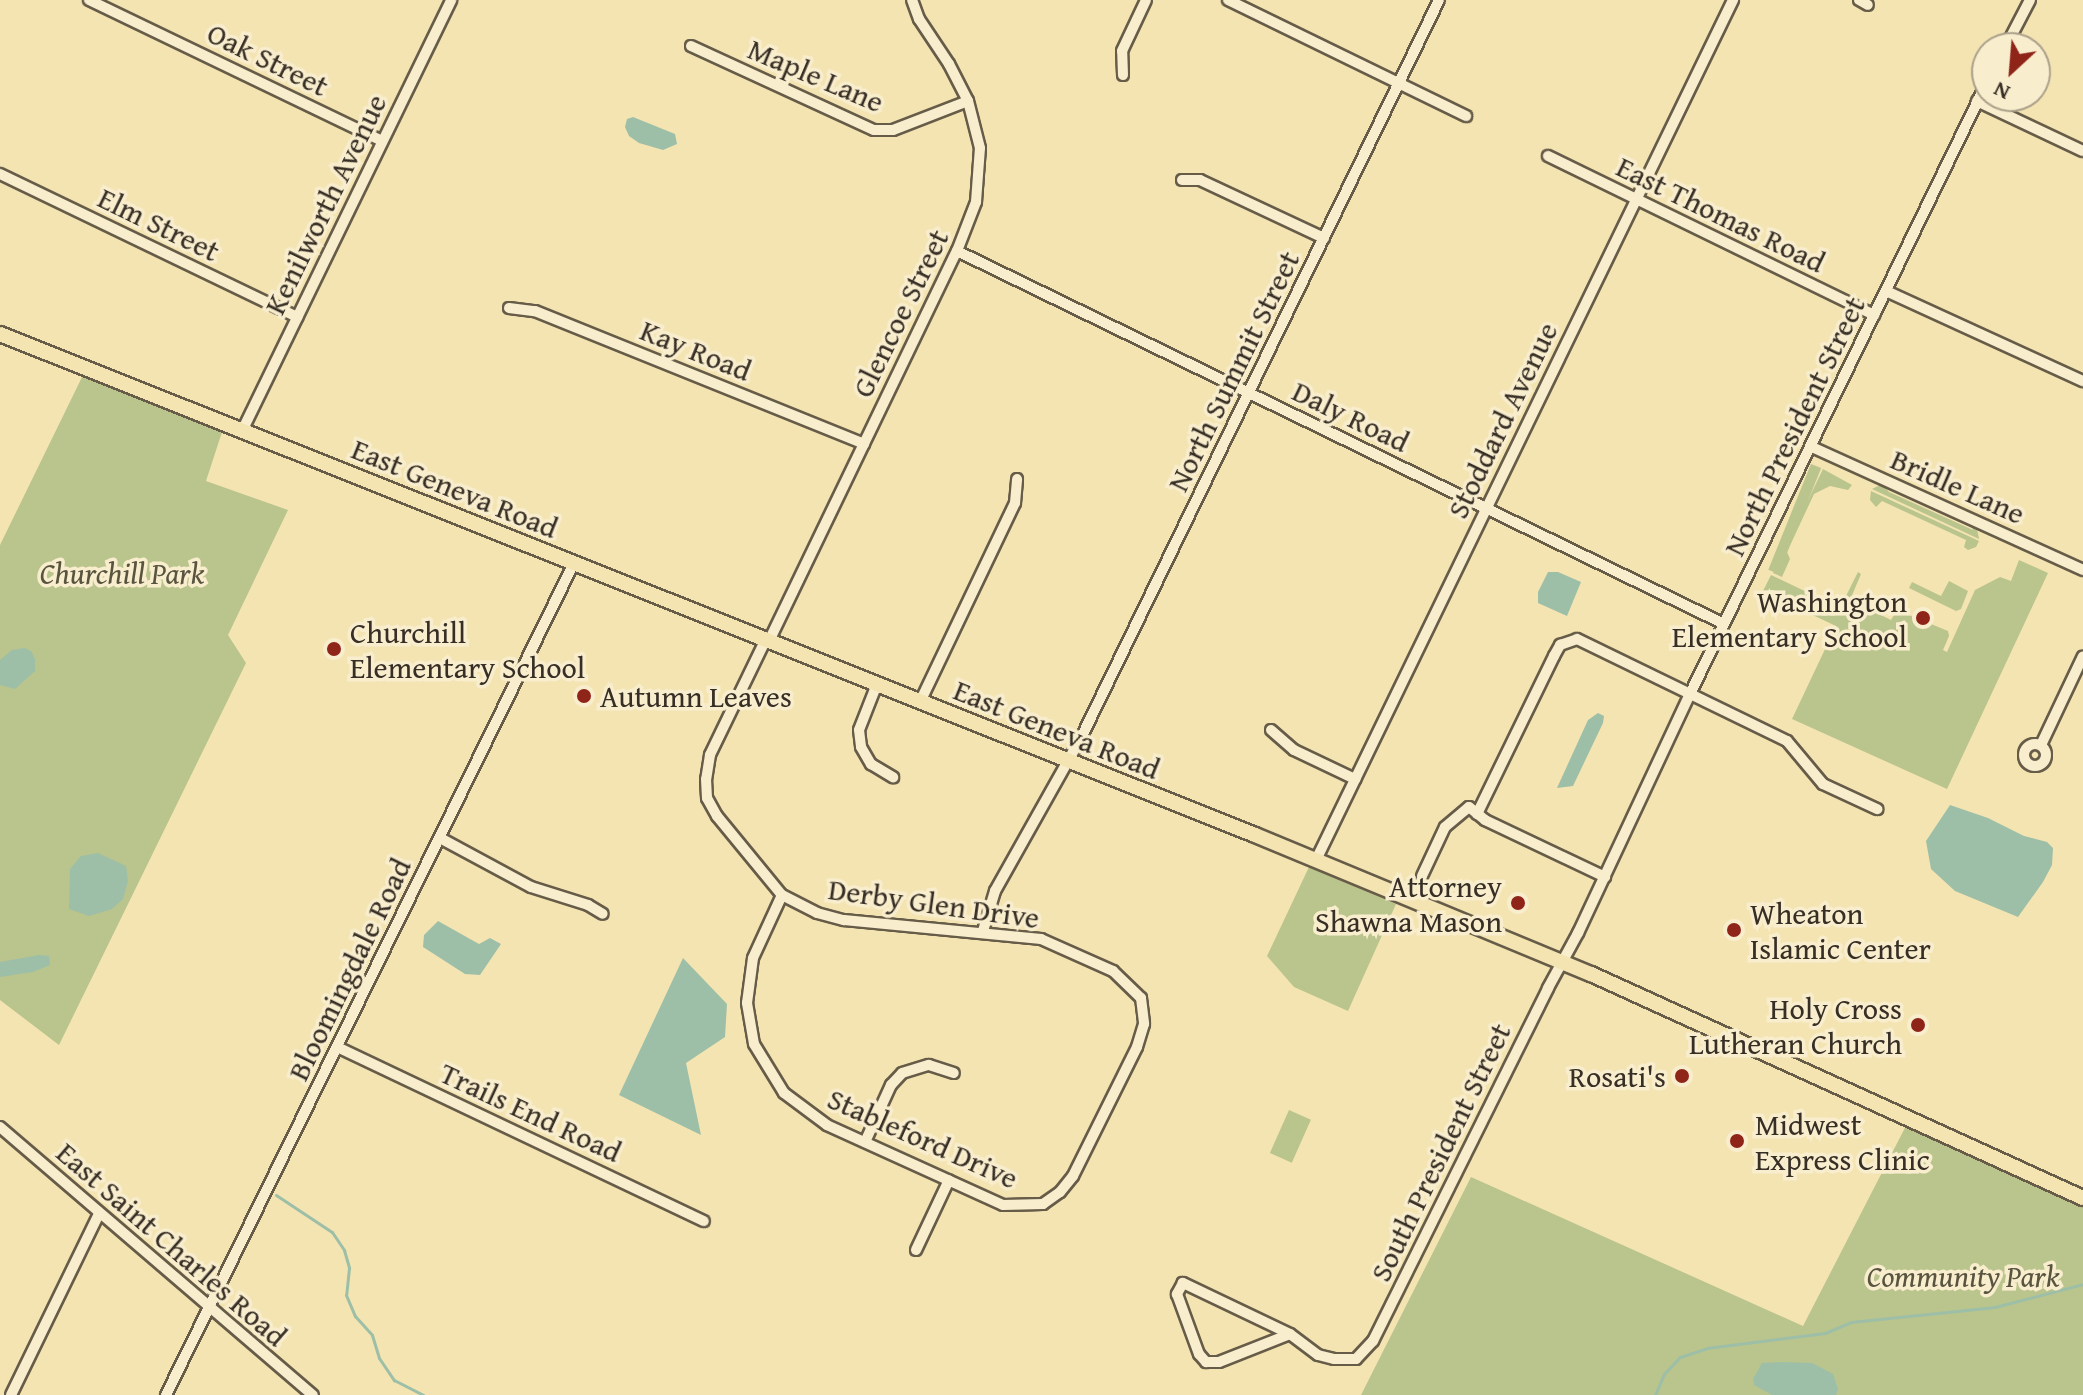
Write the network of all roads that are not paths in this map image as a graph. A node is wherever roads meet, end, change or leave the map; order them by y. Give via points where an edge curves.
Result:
1 (89, 0) edge
2 (451, 0) edge
3 (912, 0) edge
4 (1146, 0) edge
5 (1228, 0) edge
6 (1439, 0) edge
7 (1733, 0) edge
8 (2030, 0) edge
9 (2013, 32) edge
10 (691, 46) dead end
11 (1123, 75) dead end
12 (1399, 83) junction
13 (968, 101) junction
14 (1972, 112) edge
15 (2000, 112) edge
16 (1466, 116) dead end
17 (382, 141) junction
18 (2083, 151) edge
19 (1548, 156) dead end
20 (0, 174) edge
21 (1182, 180) dead end
22 (1637, 198) junction
23 (1324, 238) junction
24 (957, 251) junction
25 (1886, 291) junction
26 (509, 308) dead end
27 (1874, 315) junction
28 (297, 317) junction
29 (0, 334) edge
30 (2083, 381) edge
31 (1249, 393) junction
32 (243, 429) junction
33 (864, 444) junction
34 (1812, 447) junction
35 (1017, 479) dead end
36 (1486, 508) junction
37 (574, 563) junction
38 (2083, 570) edge
39 (1724, 624) junction
40 (767, 640) junction
41 (2083, 656) edge
42 (877, 684) junction
43 (1689, 696) junction
44 (920, 702) junction
45 (1271, 730) dead end
46 (2041, 745) dead end
47 (1069, 762) junction
48 (893, 777) dead end
49 (1355, 779) junction
50 (707, 798) joint
51 (1877, 809) dead end
52 (1477, 814) junction
53 (440, 838) junction
54 (1316, 860) junction
55 (1422, 876) dead end
56 (1605, 877) junction
57 (782, 895) junction
58 (603, 914) dead end
59 (983, 931) junction
60 (1562, 963) junction
61 (337, 1047) junction
62 (954, 1073) dead end
63 (0, 1127) edge
64 (865, 1142) junction
65 (949, 1180) junction
66 (1066, 1186) joint
67 (2083, 1198) edge
68 (99, 1214) junction
69 (704, 1221) dead end
70 (916, 1250) dead end
71 (209, 1308) junction
72 (1290, 1334) junction
73 (11, 1395) edge
74 (166, 1395) edge
75 (313, 1395) edge

1 - 17 street, Oak Street
2 - 17 street, Kenilworth Avenue
3 - 13 street, Glencoe Street
4 - 11 street via 1122,51
5 - 12 street
6 - 12 street, North Summit Street
7 - 22 street, Stoddard Avenue
8 - 9 street
10 - 13 street, Maple Lane via 874,130 893,130
12 - 16 street
12 - 23 street, North Summit Street
13 - 24 street, Glencoe Street via 978,134 980,175 972,218
14 - 25 street, North President Street
15 - 18 street
17 - 28 street, Kenilworth Avenue
19 - 22 street, East Thomas Road
20 - 28 street, Elm Street
21 - 23 street via 1200,180
22 - 27 street, East Thomas Road
22 - 36 street, Stoddard Avenue
23 - 31 street, North Summit Street
24 - 31 street, Daly Road
24 - 33 street, Glencoe Street
25 - 27 street, North President Street
25 - 30 street
26 - 33 street, Kay Road via 535,311
27 - 34 street, North President Street
28 - 32 street, Kenilworth Avenue
29 - 32 main road, East Geneva Road
31 - 36 street, Daly Road
31 - 47 street, North Summit Street
32 - 37 main road, East Geneva Road
33 - 40 street, Glencoe Street
34 - 38 street, Bridle Lane
34 - 39 street, North President Street
35 - 44 street via 1015,503
36 - 39 street, Daly Road
36 - 49 street, Stoddard Avenue
37 - 40 main road, East Geneva Road
37 - 53 street, Bloomingdale Road
39 - 43 street, North President Street
40 - 42 main road, East Geneva Road
40 - 50 street, Glencoe Street via 710,755
41 - 46 street
42 - 44 main road, East Geneva Road
42 - 48 street via 859,730 861,747 871,764
43 - 51 street via 1787,741 1823,784
43 - 52 street via 1577,639 1560,645
43 - 56 street, North President Street
44 - 47 main road, East Geneva Road
45 - 49 street via 1294,750
47 - 54 main road, East Geneva Road
47 - 59 street, North Summit Street via 1015,850
49 - 54 street, Stoddard Avenue
50 - 57 street, Derby Glen Drive via 745,854
52 - 55 street via 1469,807 1445,827
52 - 56 street
53 - 58 street via 531,887
53 - 61 street, Bloomingdale Road
54 - 60 main road, East Geneva Road
56 - 60 street, North President Street
57 - 59 street, Derby Glen Drive via 844,920
57 - 64 street, Stableford Drive via 750,971 747,1003 754,1044 774,1081 795,1103
59 - 66 street, Derby Glen Drive via 1051,943 1113,971 1141,998 1144,1024 1137,1047
60 - 67 main road, East Geneva Road
60 - 72 street, South President Street via 1373,1341 1356,1359 1318,1355
61 - 69 street, Trails End Road
61 - 71 street, Bloomingdale Road
62 - 64 street via 929,1065 902,1073 891,1085
63 - 68 street, East Saint Charles Road
64 - 65 street, Stableford Drive
65 - 66 street, Stableford Drive via 1017,1207 1043,1204
65 - 70 street
68 - 71 street, East Saint Charles Road
68 - 73 street
71 - 74 street, Bloomingdale Road
71 - 75 street, East Saint Charles Road
72 - 72 street via 1219,1362 1206,1362 1177,1294 1183,1283

